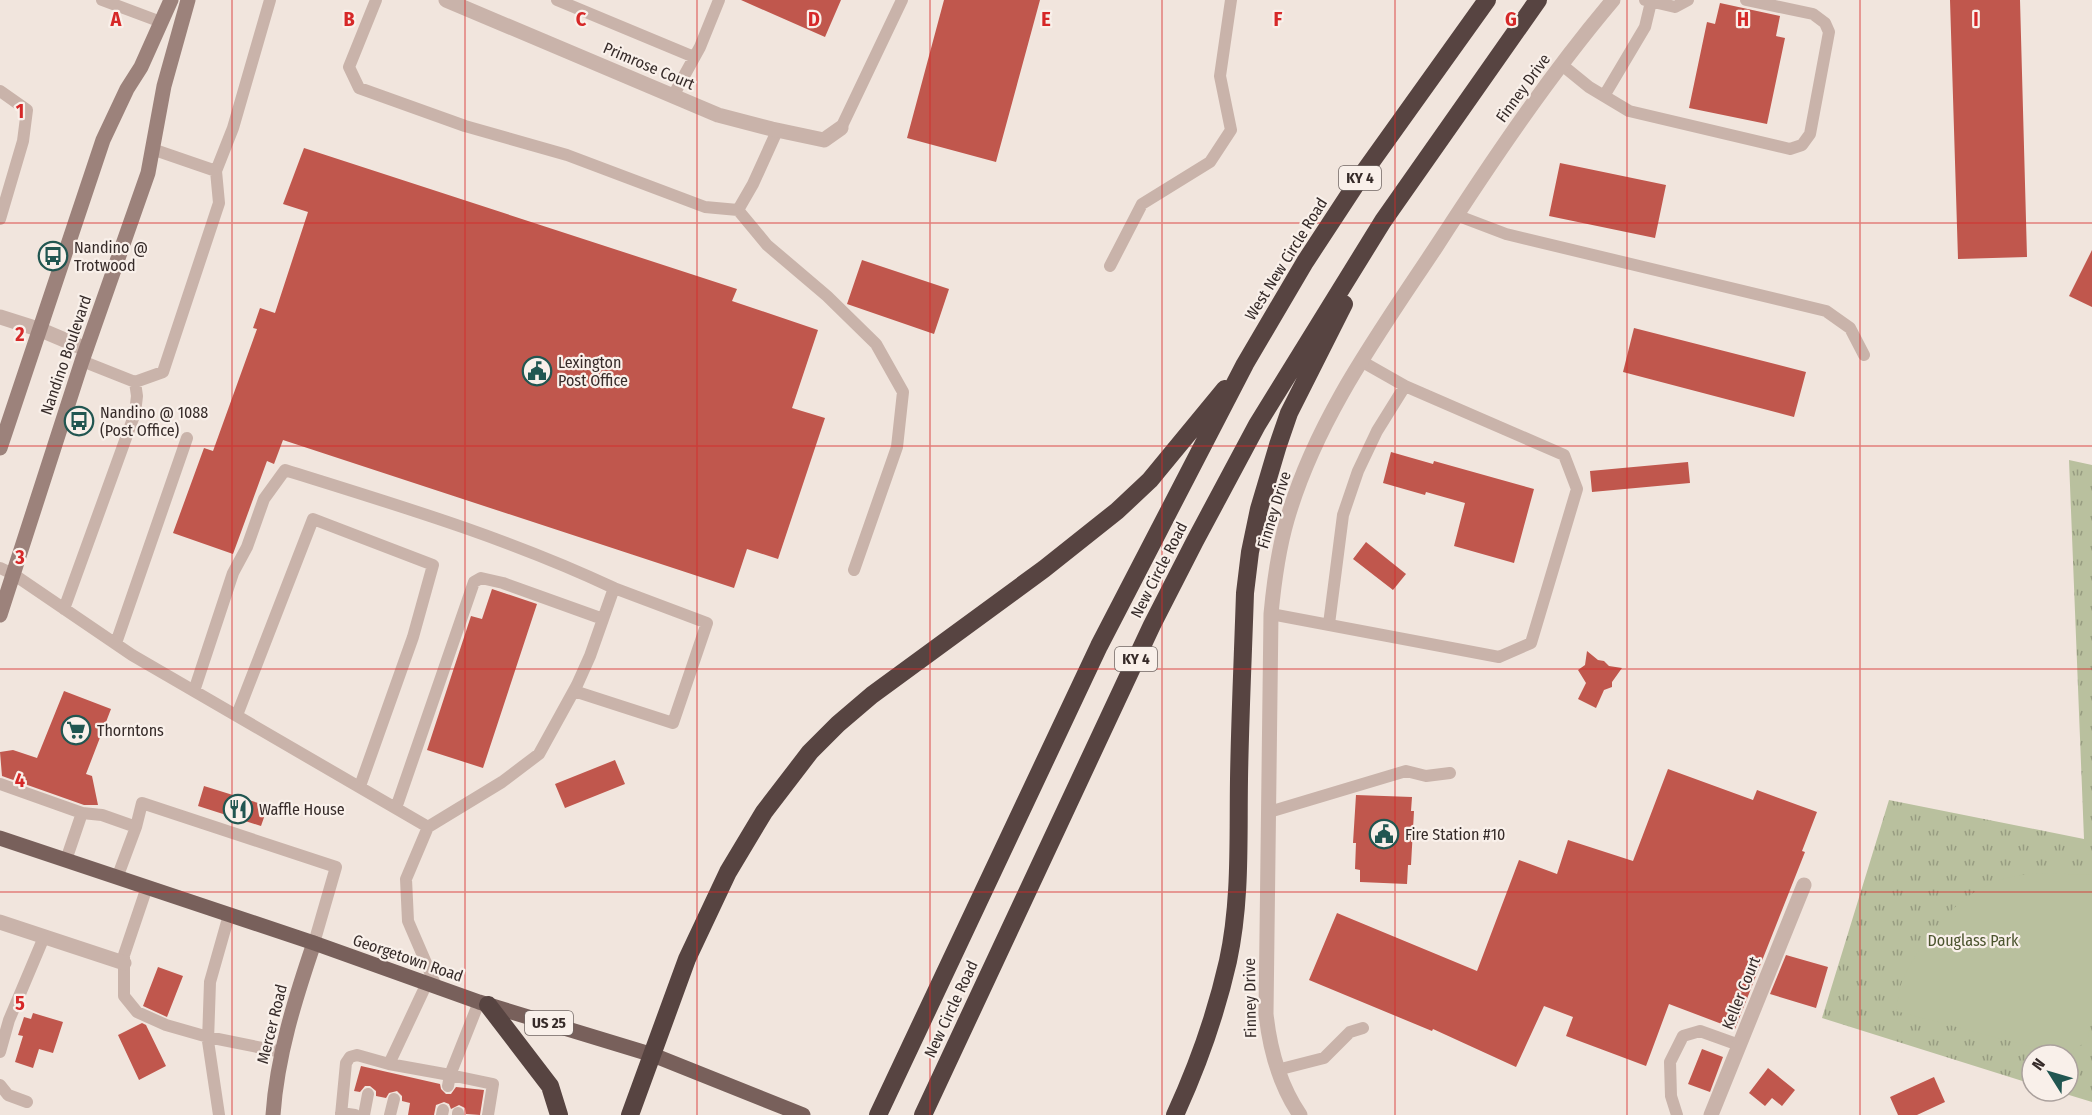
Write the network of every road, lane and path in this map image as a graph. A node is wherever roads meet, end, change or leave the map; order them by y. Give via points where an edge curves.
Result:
1 (103, 0) edge
2 (171, 0) edge
3 (188, 0) edge
4 (270, 0) edge
5 (376, 0) edge
6 (446, 0) edge
7 (557, 0) edge
8 (719, 0) edge
9 (902, 0) edge
10 (1231, 0) edge
11 (1487, 0) edge
12 (1538, 0) edge
13 (1613, 0) edge
14 (1688, 0) edge
15 (1746, 0) edge
16 (1648, 1) edge
17 (161, 22) junction
18 (180, 28) junction
19 (694, 57) junction
20 (1562, 64) junction
21 (0, 91) edge
22 (673, 96) junction
23 (1604, 96) junction
24 (841, 128) joint
25 (777, 130) junction
26 (152, 149) junction
27 (216, 171) junction
28 (738, 210) junction
29 (1456, 215) junction
30 (0, 219) edge
31 (1383, 221) junction
32 (1110, 266) dead end
33 (0, 317) edge
34 (41, 330) junction
35 (84, 355) junction
36 (1864, 355) dead end
37 (1361, 361) junction
38 (1245, 364) junction
39 (135, 382) junction
40 (1406, 386) junction
41 (187, 438) dead end
42 (0, 448) edge
43 (854, 570) dead end
44 (7, 571) edge
45 (614, 588) junction
46 (64, 609) junction
47 (1270, 614) junction
48 (0, 615) edge
49 (603, 619) junction
50 (1329, 624) junction
51 (116, 644) junction
52 (194, 691) junction
53 (574, 691) junction
54 (237, 715) junction
55 (1450, 773) dead end
56 (0, 784) edge
57 (360, 786) junction
58 (396, 808) junction
59 (1269, 812) junction
60 (82, 813) junction
61 (136, 827) junction
62 (428, 827) junction
63 (0, 838) edge
64 (66, 860) junction
65 (117, 878) junction
66 (1804, 885) dead end
67 (147, 887) junction
68 (229, 915) junction
69 (0, 922) edge
70 (44, 937) junction
71 (314, 944) junction
72 (124, 963) junction
73 (431, 985) junction
74 (483, 1003) junction
75 (1363, 1028) dead end
76 (208, 1037) junction
77 (1739, 1045) junction
78 (0, 1052) edge
79 (282, 1052) junction
80 (653, 1055) junction
81 (396, 1068) junction
82 (1277, 1070) junction
83 (449, 1080) junction
84 (0, 1085) edge
85 (368, 1094) dead end
86 (394, 1099) dead end
87 (27, 1102) dead end
88 (341, 1114) edge
89 (219, 1115) edge
90 (273, 1115) edge
91 (355, 1115) edge
92 (364, 1115) edge
93 (390, 1115) edge
94 (488, 1115) edge
95 (559, 1115) edge
96 (630, 1115) edge
97 (803, 1115) edge
98 (878, 1115) edge
99 (923, 1115) edge
100 (1175, 1115) edge
101 (1300, 1115) edge
102 (1677, 1115) edge
103 (1711, 1115) edge

1 - 17 lane
2 - 17 street, Nandino Boulevard
3 - 18 street, Nandino Boulevard
4 - 27 lane via 233,128
5 - 28 lane via 350,67 359,88 465,126 567,155 705,207
6 - 22 street, Primrose Court
7 - 19 lane
8 - 19 lane
9 - 24 lane
10 - 32 lane via 1220,76 1231,130 1210,162 1142,204
11 - 38 highway, West New Circle Road / KY 4 via 1305,261
12 - 31 highway, KY 4
13 - 20 street, Finney Drive
14 - 16 lane via 1676,7
15 - 23 lane via 1813,14 1826,23 1829,32 1810,134 1802,145 1790,149 1629,111
16 - 23 lane via 1644,27
17 - 18 street
17 - 34 street, Nandino Boulevard via 103,140
18 - 26 street, Nandino Boulevard
19 - 22 lane
20 - 23 lane
20 - 29 street, Finney Drive
21 - 30 lane via 27,110 23,141
22 - 25 street, Primrose Court via 718,115
24 - 25 street, Primrose Court via 824,140
25 - 28 lane
26 - 27 lane
26 - 35 street, Nandino Boulevard via 148,173
27 - 39 lane via 219,203 163,372
28 - 43 lane via 767,245 876,344 903,392 897,447
29 - 36 lane via 1506,234 1826,311 1850,328
29 - 37 street, Finney Drive
31 - 99 highway, New Circle Road / KY 4 via 1257,425 1195,541 1067,804
31 - 100 highway via 1289,413 1259,509 1245,593 1235,913 1215,1014
33 - 34 street
34 - 35 street
34 - 42 street, Nandino Boulevard
35 - 39 lane
35 - 44 street, Nandino Boulevard
37 - 40 lane
37 - 47 street, Finney Drive via 1313,450 1293,500 1280,548
38 - 80 highway via 1150,480 1117,511 872,695 810,752 764,812 728,872 687,959
38 - 98 highway, New Circle Road / KY 4 via 1099,646
39 - 46 lane via 135,412
40 - 50 lane via 1377,431 1343,514
40 - 50 lane via 1564,454 1576,489 1531,643 1499,657
41 - 51 lane
44 - 46 lane
44 - 48 street, Nandino Boulevard
45 - 49 lane
45 - 52 lane via 447,520 285,470 264,499 233,573
45 - 53 lane via 707,623 673,723
46 - 51 lane
47 - 50 lane
47 - 59 street, Finney Drive
49 - 53 lane
49 - 58 lane via 503,583 481,578 474,582
51 - 52 lane
52 - 54 lane
53 - 62 lane via 539,754 502,783
54 - 57 lane
54 - 57 lane via 313,519 433,565
55 - 59 lane via 1426,776 1406,771
56 - 60 lane
57 - 58 lane
58 - 62 lane
59 - 82 street, Finney Drive via 1266,1014
60 - 61 lane via 102,815
60 - 64 lane
61 - 65 lane
61 - 71 lane via 142,803 336,867
62 - 73 lane via 406,879 408,921
63 - 64 main road, Georgetown Road / US 25
64 - 65 main road, Georgetown Road / US 25
65 - 67 main road, Georgetown Road / US 25
66 - 77 street, Keller Court
67 - 68 main road, Georgetown Road / US 25
67 - 72 lane
68 - 71 main road, Georgetown Road / US 25
68 - 76 lane via 210,982
69 - 70 street
70 - 72 street
70 - 78 lane via 9,1020
71 - 73 main road, Georgetown Road / US 25
71 - 79 street, Mercer Road
72 - 76 lane via 124,996 137,1012
73 - 74 main road, Georgetown Road / US 25
73 - 81 lane
74 - 80 main road, Georgetown Road / US 25
74 - 83 lane
74 - 95 highway via 550,1086
75 - 82 lane via 1350,1032 1324,1058
76 - 79 lane
76 - 89 lane
77 - 102 lane via 1700,1031 1683,1036 1670,1062 1671,1096
77 - 103 street, Keller Court
79 - 90 street, Mercer Road
80 - 96 highway
80 - 97 main road, Georgetown Road / US 25
81 - 83 lane
81 - 88 lane via 375,1065 357,1055 350,1057 346,1063
82 - 101 street, Finney Drive
83 - 94 lane via 493,1084
84 - 87 lane via 8,1095
85 - 92 lane
86 - 93 lane
88 - 91 lane

